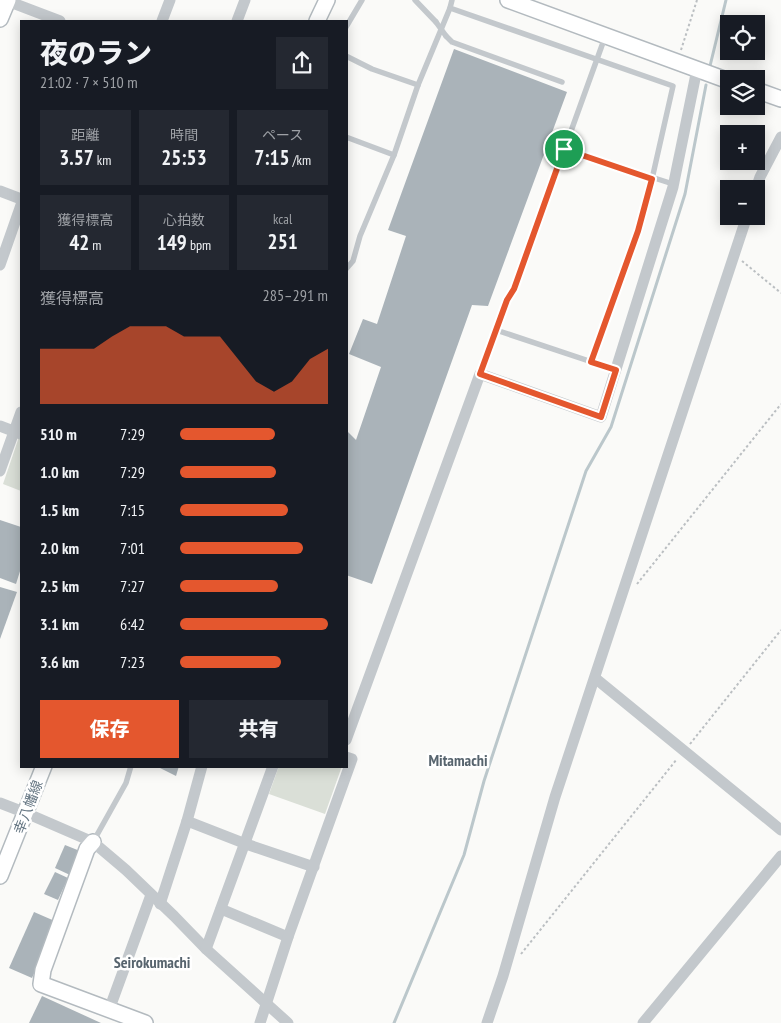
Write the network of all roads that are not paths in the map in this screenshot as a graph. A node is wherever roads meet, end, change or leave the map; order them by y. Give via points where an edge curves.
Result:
1 (170, 0) edge
2 (245, 0) edge
3 (326, 0) edge
4 (362, 0) edge
5 (415, 0) edge
6 (452, 0) edge
7 (508, 0) edge
8 (7, 1) edge
9 (450, 8) junction
10 (0, 19) edge
11 (57, 20) edge
12 (162, 20) edge
13 (237, 20) edge
14 (317, 20) edge
15 (348, 24) edge
16 (605, 36) junction
17 (348, 57) edge
18 (596, 61) junction
19 (697, 70) junction
20 (720, 78) edge
21 (562, 82) dead end
22 (418, 84) junction
23 (765, 93) edge
24 (781, 99) edge
25 (781, 137) edge
26 (348, 138) edge
27 (564, 149) junction
28 (394, 155) junction
29 (652, 179) junction
30 (759, 180) edge
31 (673, 184) junction
32 (0, 191) edge
33 (20, 199) edge
34 (20, 208) edge
35 (744, 225) edge
36 (0, 265) edge
37 (348, 266) edge
38 (496, 330) junction
39 (591, 362) junction
40 (616, 370) junction
41 (480, 374) junction
42 (20, 419) edge
43 (0, 426) edge
44 (18, 432) edge
45 (0, 472) edge
46 (595, 678) junction
47 (348, 735) edge
48 (348, 758) edge
49 (43, 768) edge
50 (130, 768) edge
51 (201, 768) edge
52 (273, 768) edge
53 (0, 803) edge
54 (26, 813) junction
55 (187, 821) junction
56 (781, 830) edge
57 (92, 842) junction
58 (246, 844) junction
59 (781, 856) edge
60 (314, 867) junction
61 (0, 876) edge
62 (151, 895) junction
63 (160, 904) junction
64 (221, 909) junction
65 (288, 937) junction
66 (206, 949) junction
67 (266, 1004) junction
68 (109, 1010) junction
69 (145, 1023) edge
70 (260, 1023) edge
71 (288, 1023) edge
72 (487, 1023) edge
73 (643, 1023) edge

1 - 12 street
2 - 13 street
3 - 14 street
4 - 15 lane
5 - 21 lane, bridge via 452,42
6 - 9 lane
7 - 16 street
8 - 10 street
8 - 11 street
9 - 18 lane
9 - 22 lane
16 - 18 lane
16 - 19 street
17 - 22 lane via 372,69
18 - 27 lane
18 - 29 lane via 673,86
19 - 20 street
19 - 31 street
22 - 28 lane
23 - 24 street
25 - 30 street
26 - 28 lane
27 - 29 lane
27 - 38 lane
28 - 37 lane
29 - 31 lane
29 - 39 lane via 638,231
31 - 40 street
32 - 33 street
34 - 36 street
35 - 46 street
38 - 39 lane
38 - 41 lane
39 - 40 lane
40 - 41 street via 601,417
41 - 47 street
42 - 44 street
43 - 44 street
44 - 45 street
46 - 56 street
46 - 72 street via 555,797
48 - 60 street via 352,759
49 - 54 street, 幸八幡線
50 - 57 lane via 126,783
51 - 55 street
52 - 58 street
53 - 54 street
54 - 57 street
54 - 61 street, 幸八幡線
55 - 58 street
55 - 63 street
57 - 62 street
57 - 68 street via 41,984
58 - 60 street
58 - 64 street
59 - 73 street
60 - 65 street
62 - 63 street
62 - 68 street
63 - 66 street
64 - 65 street
64 - 66 street
65 - 67 street
66 - 67 street
67 - 70 street
67 - 71 street
68 - 69 street

